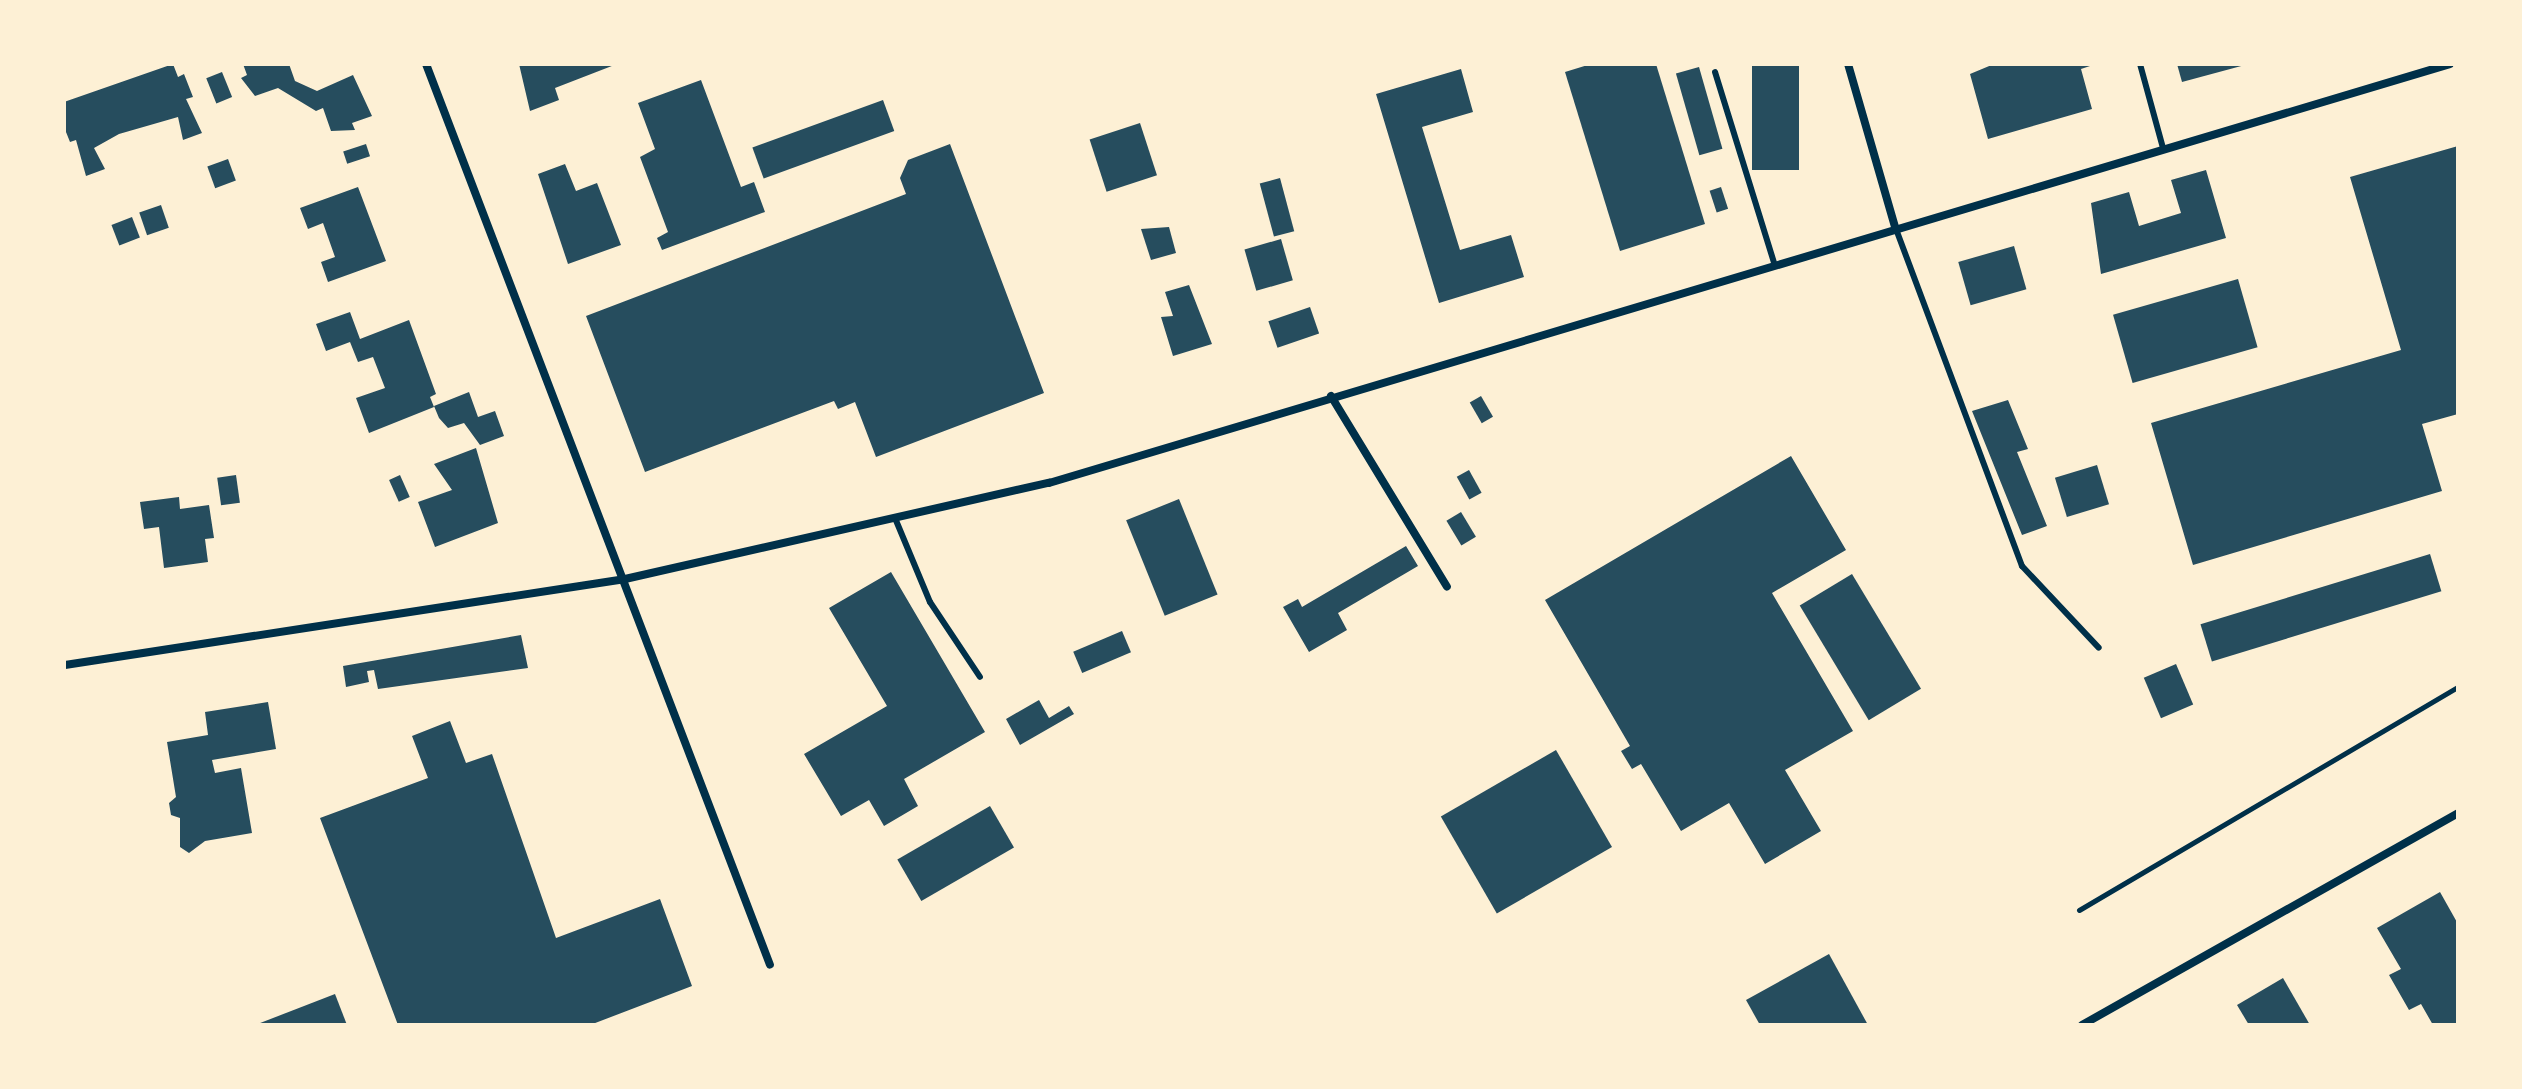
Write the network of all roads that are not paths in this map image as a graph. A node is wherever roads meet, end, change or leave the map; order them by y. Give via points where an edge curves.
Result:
1 (426, 64) edge
2 (1848, 64) edge
3 (2140, 64) edge
4 (2450, 64) edge
5 (1715, 72) dead end
6 (2163, 148) junction
7 (1895, 227) junction
8 (1774, 263) junction
9 (1331, 396) junction
10 (895, 518) junction
11 (625, 579) junction
12 (1447, 587) dead end
13 (2099, 648) dead end
14 (65, 665) edge
15 (980, 677) dead end
16 (2458, 813) edge
17 (770, 965) dead end
18 (2082, 1025) edge

1 - 11 street
2 - 7 street
3 - 6 lane
4 - 6 street
5 - 8 lane
6 - 7 street
7 - 8 street
7 - 13 lane via 2022,566
8 - 9 street
9 - 10 street via 1049,483
9 - 12 street
10 - 11 street
10 - 15 lane via 930,602
11 - 14 street
11 - 17 street
16 - 18 street

